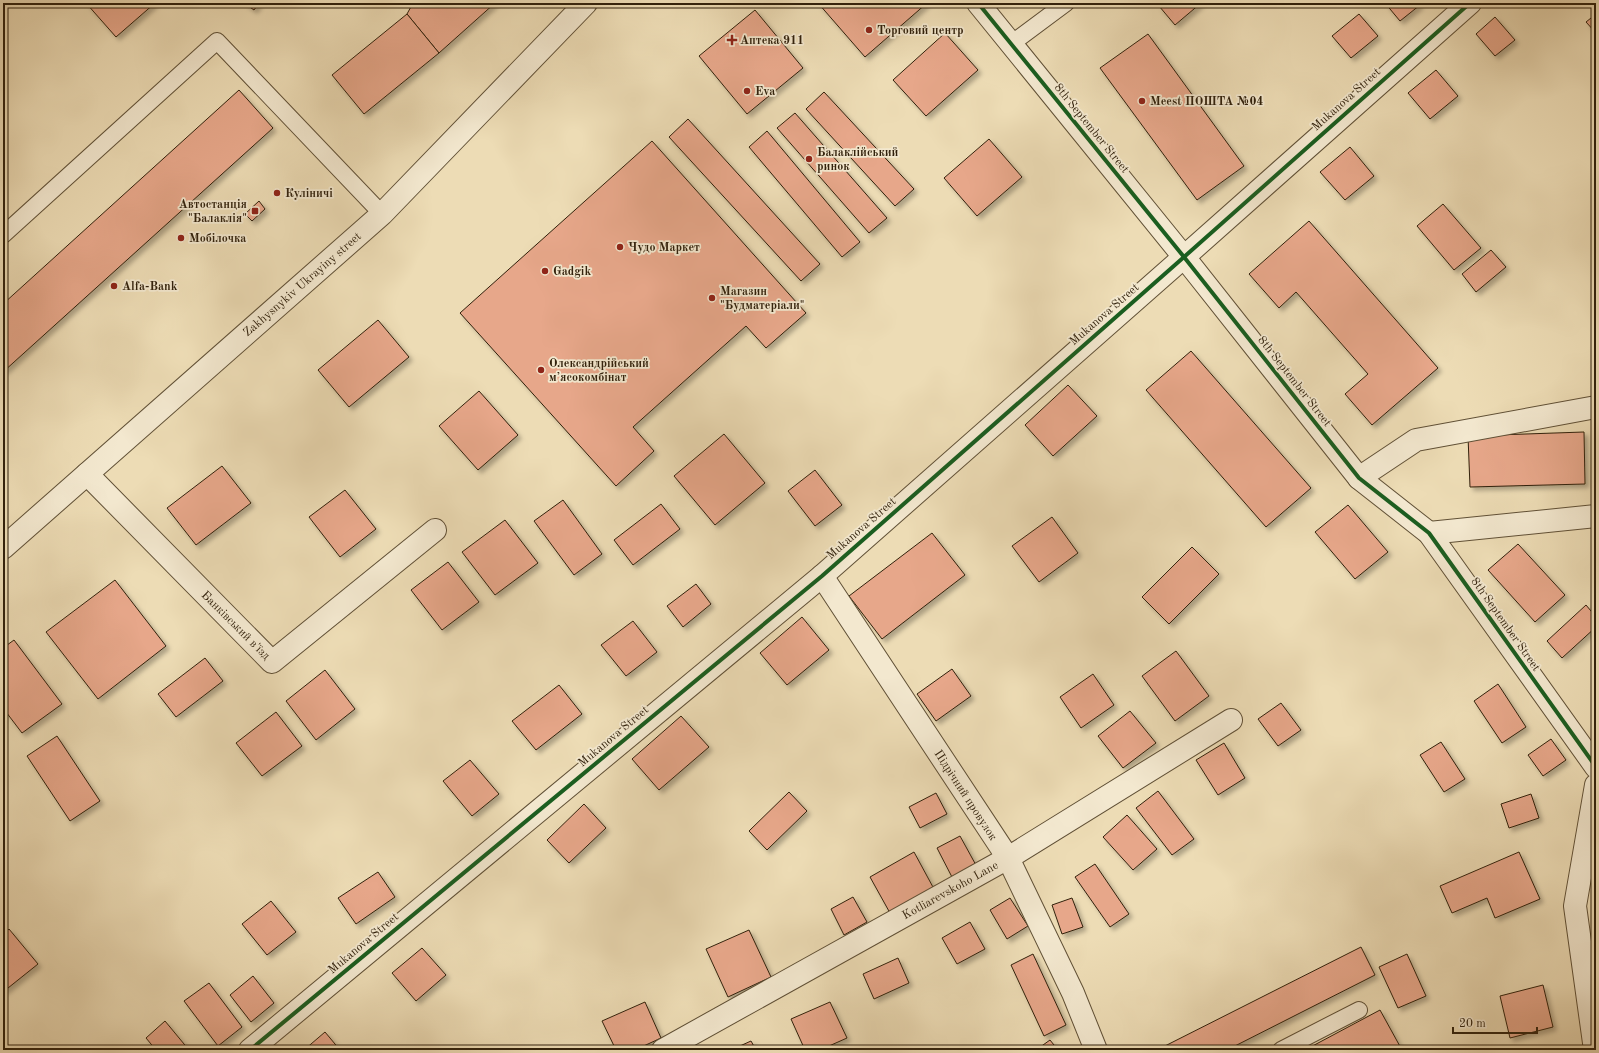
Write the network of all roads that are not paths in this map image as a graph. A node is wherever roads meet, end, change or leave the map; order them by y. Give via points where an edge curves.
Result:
1 (586, 3) edge
2 (978, 3) edge
3 (1066, 3) edge
4 (1470, 3) edge
5 (1011, 44) junction
6 (382, 214) junction
7 (3, 235) edge
8 (1184, 257) junction
9 (1596, 407) edge
10 (86, 474) junction
11 (1359, 478) junction
12 (1596, 516) edge
13 (435, 530) dead end
14 (1429, 533) junction
15 (3, 548) edge
16 (822, 576) junction
17 (1231, 720) dead end
18 (1596, 767) edge
19 (1596, 785) edge
20 (1008, 858) junction
21 (1359, 1010) dead end
22 (250, 1050) edge
23 (663, 1050) edge
24 (1096, 1050) edge
25 (1282, 1050) edge
26 (1595, 1050) edge

1 - 6 street, Zakhysnykiv Ukrayiny street
2 - 5 street, 8th September Street
3 - 5 lane
4 - 8 street, Mukanova Street
5 - 8 street, 8th September Street
6 - 7 lane via 217,41
6 - 10 street, Zakhysnykiv Ukrayiny street
8 - 11 street, 8th September Street
8 - 16 street, Mukanova Street
9 - 11 street via 1416,440
10 - 13 street, Банківський в'їзд via 272,662
10 - 15 street, Zakhysnykiv Ukrayiny street
11 - 14 street, 8th September Street
12 - 14 street
14 - 18 street, 8th September Street
16 - 20 street, Підрічний провулок
16 - 22 street, Mukanova Street
17 - 20 street, Kotliarevskoho Lane
19 - 26 street via 1575,906
20 - 23 street, Kotliarevskoho Lane
20 - 24 street, Підрічний провулок via 1073,993
21 - 25 lane

